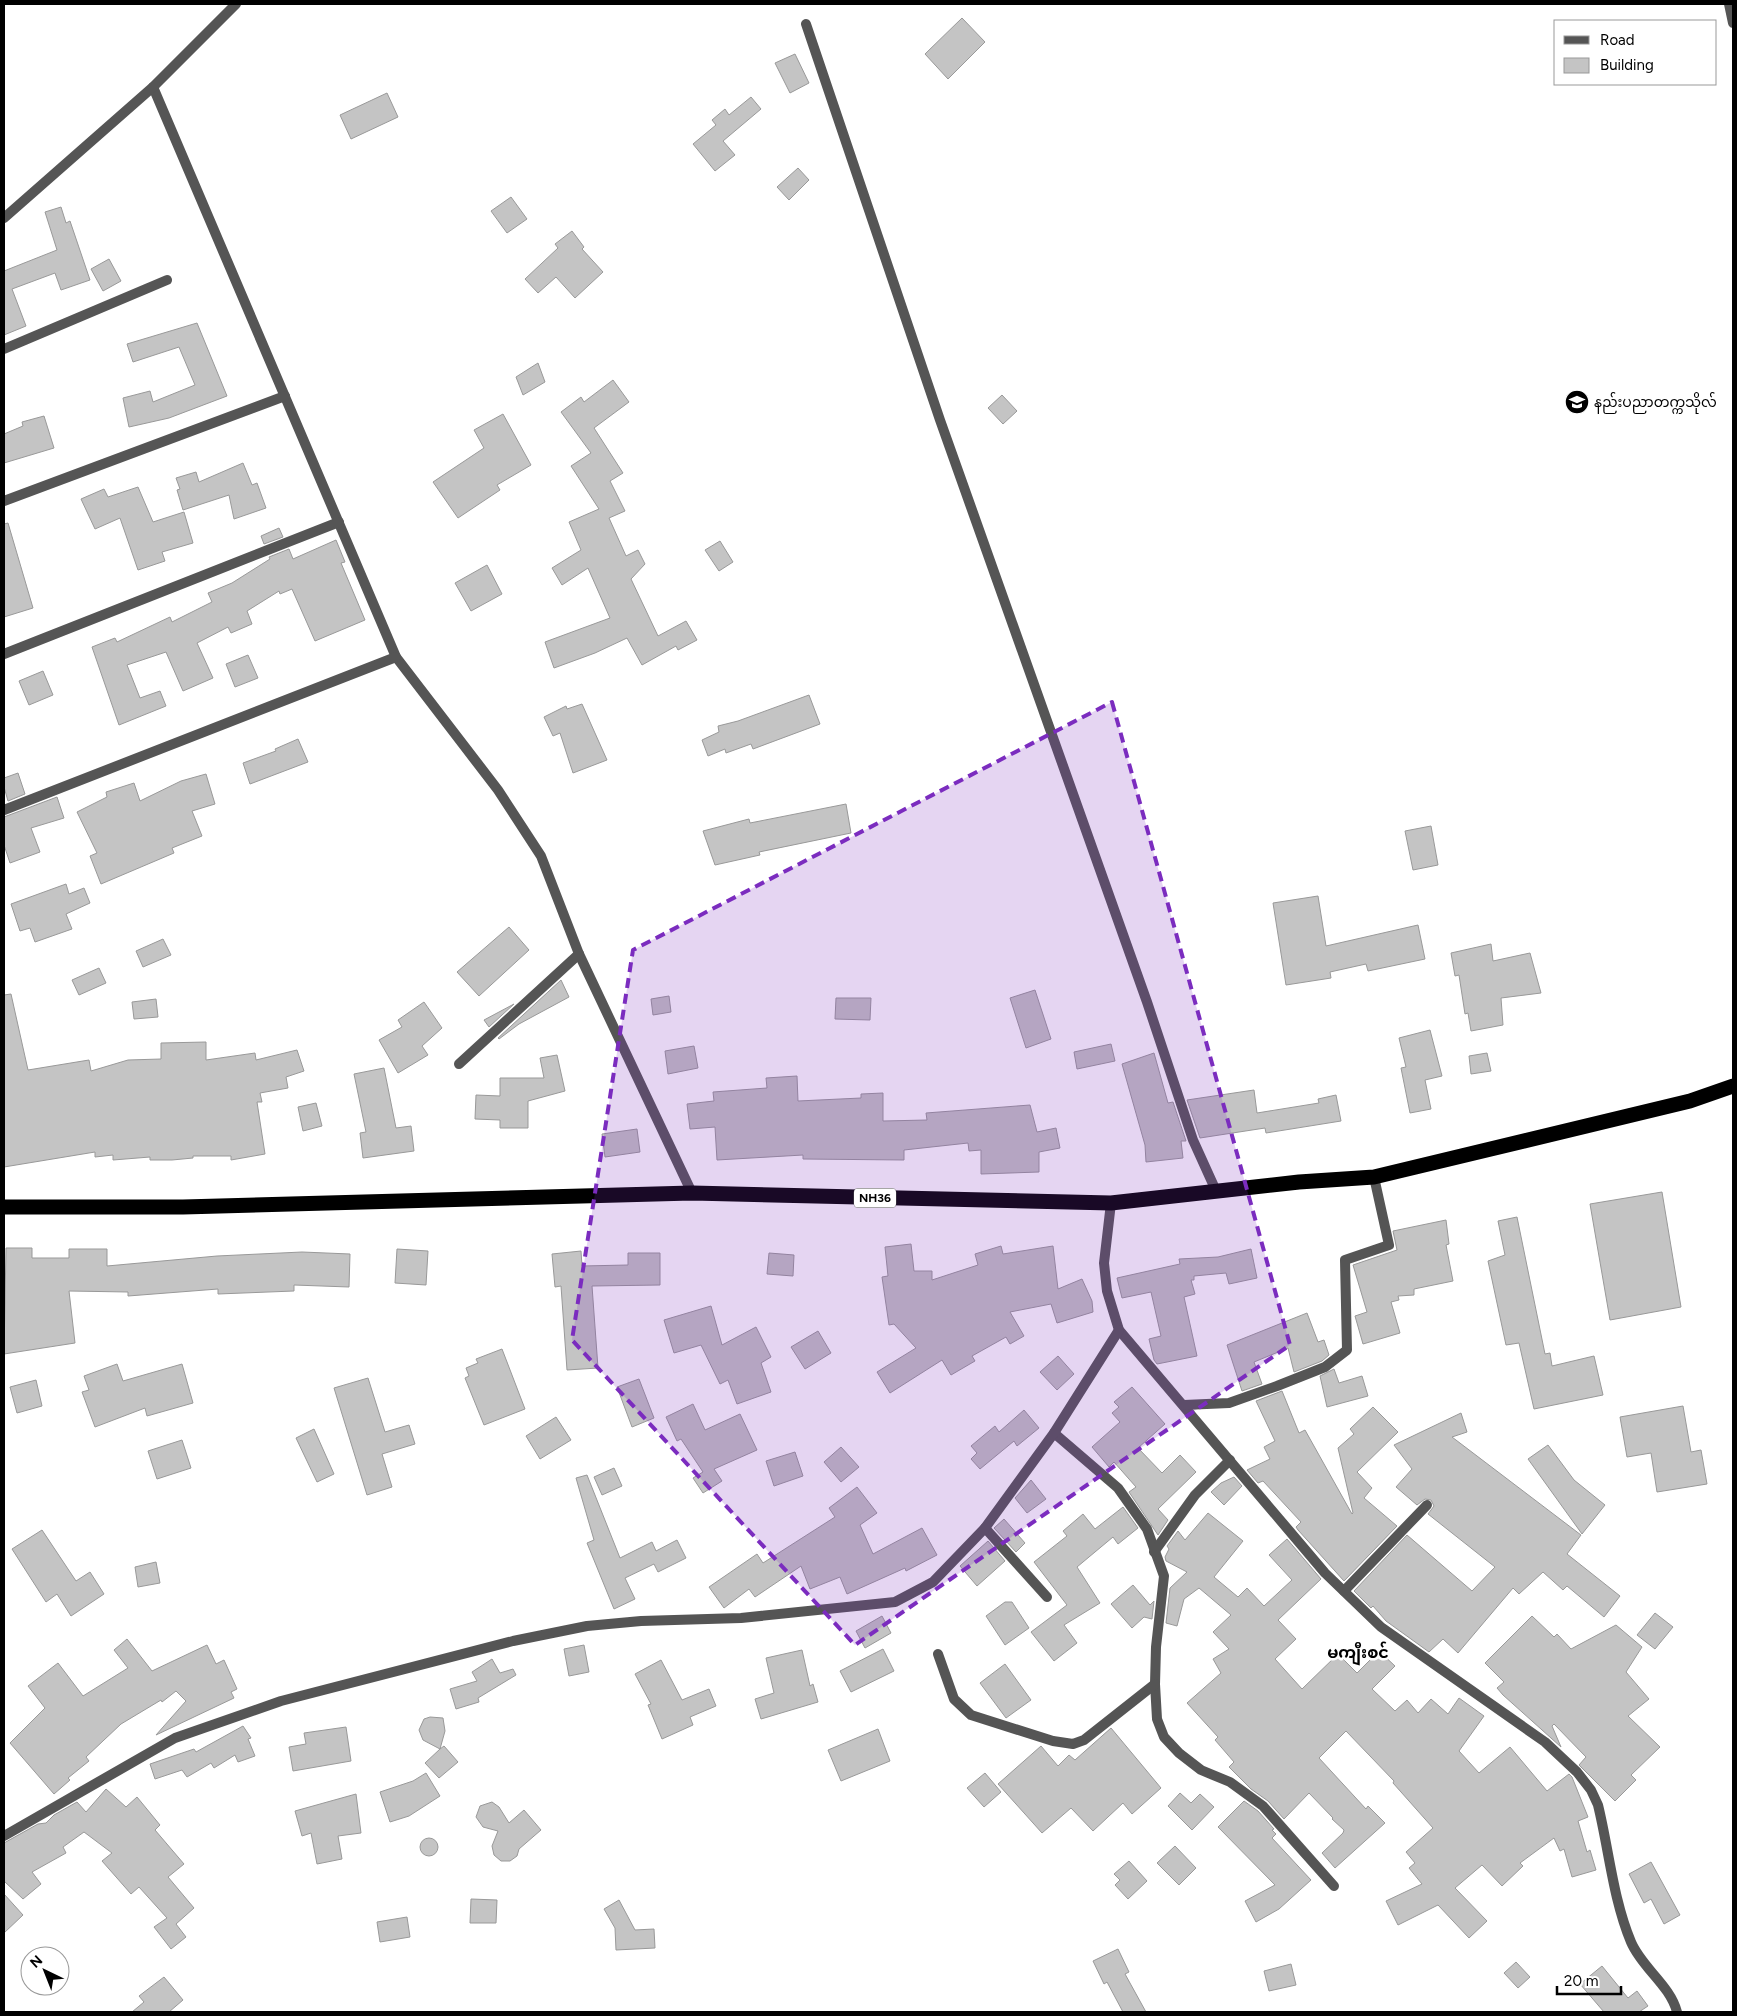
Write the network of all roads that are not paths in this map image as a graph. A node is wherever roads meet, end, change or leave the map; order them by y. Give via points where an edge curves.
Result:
1 (236, 4) edge
2 (1729, 4) edge
3 (1733, 23) edge
4 (806, 24) dead end
5 (152, 87) junction
6 (4, 218) edge
7 (167, 280) dead end
8 (4, 349) edge
9 (285, 396) junction
10 (4, 501) edge
11 (339, 522) junction
12 (4, 654) edge
13 (396, 657) junction
14 (4, 810) edge
15 (579, 954) junction
16 (459, 1064) dead end
17 (1733, 1086) edge
18 (1374, 1177) junction
19 (692, 1193) junction
20 (1217, 1193) junction
21 (1112, 1203) junction
22 (4, 1207) edge
23 (1119, 1330) junction
24 (1184, 1405) junction
25 (1054, 1432) junction
26 (1230, 1460) junction
27 (1427, 1505) dead end
28 (985, 1528) junction
29 (1154, 1552) junction
30 (1344, 1591) junction
31 (1047, 1597) dead end
32 (938, 1654) dead end
33 (1155, 1684) junction
34 (4, 1836) edge
35 (1334, 1886) dead end
36 (1677, 2012) edge

1 - 5 street
2 - 3 street
4 - 20 street via 940,420 1147,1002 1192,1140
5 - 6 street
5 - 9 street
7 - 8 street
9 - 10 street
9 - 11 street
11 - 12 street
11 - 13 street
13 - 14 street
13 - 15 street via 498,790 541,856
15 - 16 street
15 - 19 street
17 - 18 highway, NH36 via 1690,1101
18 - 20 highway, NH36 via 1299,1182
18 - 24 street via 1389,1245 1345,1260 1347,1350 1325,1367 1229,1403
19 - 21 highway, NH36
19 - 22 highway, NH36 via 183,1207
20 - 21 highway, NH36
21 - 23 street via 1104,1263 1107,1291
23 - 24 street
23 - 25 street
24 - 26 street
25 - 28 street
25 - 29 street via 1118,1488 1147,1529
26 - 29 street via 1195,1495
26 - 30 street via 1325,1573
27 - 30 street
28 - 31 street
28 - 34 street via 933,1582 895,1602 741,1618 587,1626 513,1641 281,1701 175,1738
29 - 33 street via 1164,1576
30 - 36 street via 1381,1627 1545,1742 1591,1790 1598,1805 1622,1916 1632,1944 1660,1981
32 - 33 street via 954,1699 971,1715 1053,1741 1073,1744 1084,1740
33 - 35 street via 1157,1718 1164,1737 1201,1770 1230,1782 1263,1806

